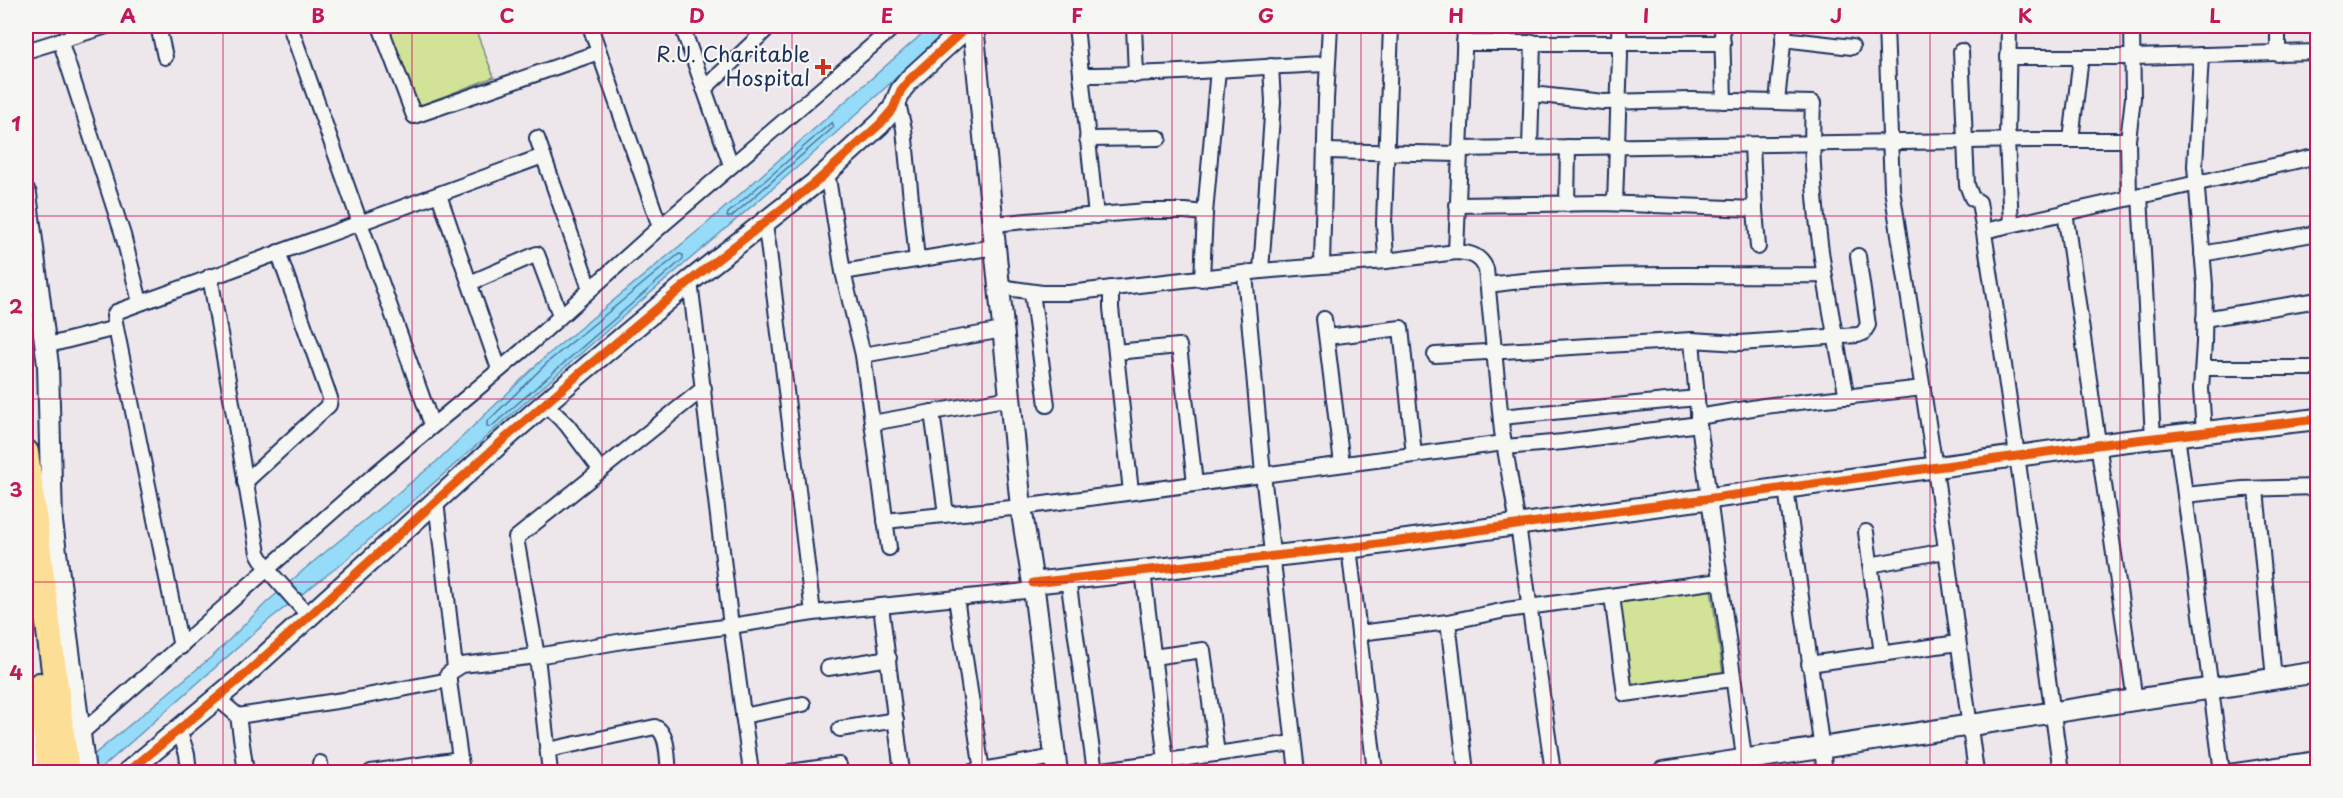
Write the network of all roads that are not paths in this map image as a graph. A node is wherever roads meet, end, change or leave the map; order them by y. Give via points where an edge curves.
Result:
1 (107, 26) edge
2 (158, 26) edge
3 (290, 26) edge
4 (380, 26) edge
5 (590, 26) edge
6 (682, 26) edge
7 (895, 26) edge
8 (1076, 26) edge
9 (1134, 26) edge
10 (1330, 26) edge
11 (1391, 26) edge
12 (1465, 26) edge
13 (1619, 26) edge
14 (1722, 26) edge
15 (1886, 26) edge
16 (2009, 26) edge
17 (2132, 26) edge
18 (2278, 26) edge
19 (766, 27) edge
20 (974, 27) edge
21 (1784, 32) edge
22 (62, 35) edge
23 (1619, 41) junction
24 (1533, 42) junction
25 (1464, 43) junction
26 (1723, 43) junction
27 (1852, 47) dead end
28 (26, 51) edge
29 (1960, 51) dead end
30 (599, 52) junction
31 (2318, 52) edge
32 (2278, 54) junction
33 (2201, 55) junction
34 (165, 57) dead end
35 (2008, 57) junction
36 (2081, 57) junction
37 (2133, 57) junction
38 (1328, 64) junction
39 (1271, 66) junction
40 (1218, 69) junction
41 (1080, 75) junction
42 (1136, 75) junction
43 (704, 89) junction
44 (1532, 94) junction
45 (897, 99) junction
46 (1724, 101) junction
47 (1777, 101) junction
48 (1617, 102) junction
49 (537, 138) dead end
50 (1159, 138) dead end
51 (1087, 139) junction
52 (2071, 140) junction
53 (2128, 140) junction
54 (1965, 141) junction
55 (2007, 141) junction
56 (1889, 142) junction
57 (1811, 144) junction
58 (1752, 145) junction
59 (1615, 146) junction
60 (1530, 147) junction
61 (1568, 147) junction
62 (1325, 151) junction
63 (1459, 151) junction
64 (1386, 152) junction
65 (543, 156) junction
66 (2317, 156) edge
67 (731, 165) junction
68 (827, 172) junction
69 (2318, 176) edge
70 (2197, 183) junction
71 (26, 194) edge
72 (439, 195) junction
73 (2135, 197) junction
74 (1567, 204) junction
75 (1615, 204) junction
76 (1457, 205) junction
77 (1755, 209) junction
78 (2065, 212) junction
79 (1205, 213) junction
80 (1096, 216) junction
81 (764, 221) junction
82 (360, 224) junction
83 (992, 224) junction
84 (2011, 224) junction
85 (660, 227) junction
86 (1984, 231) junction
87 (2318, 233) edge
88 (994, 247) junction
89 (1758, 247) dead end
90 (278, 252) junction
91 (1456, 252) junction
92 (2202, 254) junction
93 (1858, 256) dead end
94 (917, 260) junction
95 (1386, 261) junction
96 (1322, 266) junction
97 (1261, 271) junction
98 (843, 272) junction
99 (1245, 274) junction
100 (1824, 275) junction
101 (210, 276) junction
102 (1203, 279) junction
103 (690, 281) junction
104 (470, 283) junction
105 (1488, 285) junction
106 (1000, 287) junction
107 (1111, 288) junction
108 (590, 289) junction
109 (1032, 292) junction
110 (2318, 300) edge
111 (140, 302) junction
112 (560, 315) junction
113 (1324, 319) dead end
114 (2204, 319) junction
115 (116, 328) junction
116 (1003, 330) junction
117 (1835, 336) junction
118 (1327, 337) junction
119 (1692, 340) junction
120 (45, 346) junction
121 (1495, 351) junction
122 (1116, 352) junction
123 (863, 355) junction
124 (1435, 355) dead end
125 (2203, 368) junction
126 (500, 369) junction
127 (2318, 369) edge
128 (704, 388) junction
129 (1923, 388) junction
130 (1847, 397) junction
131 (1011, 398) junction
132 (1697, 398) junction
133 (545, 404) junction
134 (1047, 405) dead end
135 (932, 412) junction
136 (1501, 417) junction
137 (2318, 419) edge
138 (1699, 421) junction
139 (872, 423) junction
140 (432, 425) junction
141 (2204, 432) junction
142 (2177, 435) junction
143 (2153, 438) junction
144 (1505, 445) junction
145 (2100, 445) junction
146 (26, 452) edge
147 (1414, 455) junction
148 (2018, 457) junction
149 (1342, 464) junction
150 (1935, 468) junction
151 (600, 469) junction
152 (1263, 474) junction
153 (245, 482) junction
154 (1195, 483) junction
155 (2318, 487) edge
156 (1786, 488) junction
157 (2256, 489) junction
158 (1131, 492) junction
159 (2185, 495) junction
160 (1709, 498) junction
161 (436, 501) junction
162 (1022, 507) junction
163 (946, 514) junction
164 (885, 521) junction
165 (1518, 525) junction
166 (1866, 532) dead end
167 (1349, 547) junction
168 (889, 548) dead end
169 (1946, 551) junction
170 (1272, 557) junction
171 (26, 563) edge
172 (1870, 565) junction
173 (268, 570) junction
174 (1143, 571) junction
175 (1068, 579) junction
176 (1719, 581) junction
177 (1034, 586) junction
178 (1612, 596) junction
179 (956, 598) junction
180 (881, 606) junction
181 (1530, 607) junction
182 (304, 610) junction
183 (813, 613) junction
184 (1448, 622) junction
185 (731, 626) junction
186 (1359, 633) junction
187 (1958, 643) junction
188 (181, 647) junction
189 (1882, 654) junction
190 (537, 656) junction
191 (1153, 657) junction
192 (889, 658) junction
193 (1809, 664) junction
194 (828, 668) dead end
195 (2318, 672) edge
196 (452, 674) junction
197 (1732, 679) junction
198 (2274, 679) junction
199 (2211, 689) junction
200 (217, 698) junction
201 (2135, 701) junction
202 (803, 704) dead end
203 (2053, 713) junction
204 (26, 716) edge
205 (238, 716) junction
206 (743, 716) junction
207 (896, 720) junction
208 (1970, 726) junction
209 (840, 729) dead end
210 (179, 730) junction
211 (79, 735) junction
212 (1293, 743) junction
213 (1820, 748) junction
214 (548, 750) junction
215 (1216, 754) junction
216 (2318, 759) edge
217 (1166, 761) junction
218 (839, 765) dead end
219 (1055, 765) edge
220 (461, 766) edge
221 (1745, 766) edge
222 (79, 769) edge
223 (33, 772) edge
224 (50, 772) edge
225 (128, 772) edge
226 (189, 772) edge
227 (246, 772) edge
228 (371, 772) edge
229 (550, 772) edge
230 (669, 772) edge
231 (751, 772) edge
232 (790, 772) edge
233 (902, 772) edge
234 (976, 772) edge
235 (1093, 772) edge
236 (1297, 772) edge
237 (1375, 772) edge
238 (1466, 772) edge
239 (1553, 772) edge
240 (1663, 772) edge
241 (1825, 772) edge
242 (1977, 772) edge
243 (2061, 772) edge
244 (2222, 772) edge
245 (2229, 772) edge

1 - 22 street
2 - 34 street
3 - 82 street
4 - 30 street via 414,116
5 - 30 street
6 - 43 street
7 - 67 street
8 - 41 street
9 - 42 street
10 - 38 street
11 - 64 street
12 - 25 street
13 - 23 street
14 - 26 street
15 - 56 street
16 - 35 street
17 - 37 street
18 - 32 street
19 - 43 street
20 - 45 street via 910,79
20 - 83 street
21 - 27 street
21 - 47 street
22 - 28 street
22 - 111 street
23 - 24 street
23 - 26 street
23 - 48 street
24 - 25 street
24 - 44 street
25 - 63 street
26 - 46 street
29 - 54 street
30 - 85 street
31 - 32 street
32 - 33 street
33 - 37 street
33 - 70 street
35 - 36 street
35 - 55 street
36 - 37 street
36 - 52 street
37 - 53 street
38 - 39 street
38 - 62 street
39 - 40 street
39 - 97 street via 1273,102
40 - 42 street
40 - 79 street
41 - 42 street
41 - 51 street
43 - 67 street
44 - 48 street
44 - 60 street
45 - 68 street via 880,123
45 - 94 street via 904,129
46 - 47 street
46 - 48 street
47 - 57 street via 1813,103
48 - 59 street
49 - 65 street
50 - 51 street
51 - 80 street
52 - 53 street
52 - 55 street
53 - 73 street
54 - 55 street
54 - 56 street
54 - 86 street via 1967,185 1972,198 1979,201
55 - 84 street
56 - 57 street
56 - 129 street via 1892,189
57 - 58 street
57 - 100 street
58 - 59 street
58 - 77 street
59 - 61 street
59 - 75 street
60 - 61 street
60 - 63 street
61 - 74 street
62 - 64 street
62 - 96 street
63 - 64 street
63 - 76 street
64 - 95 street
65 - 72 street
65 - 108 street
66 - 69 street
66 - 70 street
67 - 85 street
68 - 81 street
68 - 98 street
70 - 73 street
70 - 92 street
71 - 120 street
72 - 82 street
72 - 104 street
73 - 78 street
73 - 143 street
74 - 75 street
74 - 76 street
75 - 77 street
76 - 91 street
77 - 89 street
78 - 84 street
78 - 145 street
79 - 80 street via 1146,211
79 - 102 street
80 - 83 street
81 - 103 street
81 - 183 street
82 - 90 street
82 - 140 street
83 - 88 street
84 - 86 street
85 - 108 street
86 - 148 street
87 - 92 street
88 - 94 street
88 - 106 street
90 - 101 street
90 - 153 street via 330,398 329,405
91 - 95 street
91 - 105 street via 1478,257
92 - 114 street
93 - 117 street via 1867,329 1858,335
94 - 98 street
95 - 96 street
96 - 97 street
97 - 99 street
98 - 123 street
99 - 102 street
99 - 152 street
100 - 105 street via 1603,276
100 - 117 street
101 - 111 street
101 - 153 street
102 - 107 street
103 - 128 street
103 - 133 street
104 - 112 street via 537,254
104 - 126 street
105 - 121 street
106 - 109 street
106 - 116 street
107 - 109 street via 1060,294
107 - 122 street
108 - 112 street
109 - 134 street
110 - 114 street
111 - 115 street via 116,312
112 - 126 street
113 - 118 street
114 - 125 street
115 - 120 street
115 - 188 street
116 - 123 street
116 - 131 street
117 - 119 street via 1739,343
117 - 130 street
118 - 147 street via 1401,328
118 - 149 street
119 - 121 street
119 - 132 street
120 - 211 street via 52,522
121 - 124 street
121 - 136 street
122 - 154 street via 1179,346
122 - 158 street
123 - 139 street
125 - 127 street
125 - 141 street
126 - 140 street
128 - 151 street
128 - 185 street
129 - 130 street
129 - 150 street
130 - 138 street via 1764,406
131 - 135 street
131 - 162 street
132 - 136 street
132 - 138 street
133 - 151 street via 567,425
133 - 161 street
135 - 139 street
135 - 163 street
136 - 144 street
137 - 141 street
138 - 144 street via 1563,442
138 - 160 street
139 - 164 street
140 - 173 street
141 - 142 street
142 - 143 street
142 - 159 street
143 - 145 street
144 - 147 street
144 - 165 street
145 - 148 street
145 - 201 street
146 - 222 highway
147 - 149 street
148 - 150 street
148 - 203 street
149 - 152 street
150 - 156 street
150 - 169 street
151 - 190 street via 516,538
152 - 154 street
152 - 170 street
153 - 173 street via 258,553
154 - 158 street
155 - 157 street
156 - 160 street
156 - 193 street
157 - 159 street
157 - 198 street
158 - 162 street
159 - 199 street
160 - 165 street
160 - 176 street
161 - 182 street
161 - 196 street
162 - 163 street
162 - 177 street
163 - 164 street
164 - 168 street
165 - 167 street
165 - 181 street
166 - 172 street
167 - 170 street
167 - 186 street
169 - 172 street
169 - 187 street
170 - 174 street
170 - 212 street
171 - 224 highway
172 - 189 street
173 - 182 street
173 - 188 street
174 - 175 street
174 - 191 street
175 - 177 street
175 - 235 street
176 - 178 street
176 - 197 street
177 - 179 street
177 - 219 street
178 - 181 street
178 - 197 street via 1624,694
179 - 180 street
179 - 234 street
180 - 183 street
180 - 192 street
181 - 184 street
181 - 239 street
182 - 200 street
183 - 185 street
184 - 186 street
184 - 238 street
185 - 190 street
185 - 206 street
186 - 237 street
187 - 189 street
187 - 208 street
188 - 211 street
189 - 193 street
190 - 196 street via 462,665
190 - 214 street
191 - 215 street via 1203,650
191 - 217 street
192 - 194 street
192 - 207 street
193 - 213 street
195 - 198 street
196 - 205 street via 356,698
196 - 220 street
197 - 221 street
198 - 199 street
199 - 201 street
199 - 244 street
200 - 205 street
200 - 210 street
201 - 203 street
202 - 206 street
203 - 208 street
203 - 243 street
204 - 223 street
205 - 227 street
206 - 231 street
207 - 209 street
207 - 233 street
208 - 213 street
208 - 242 street
210 - 225 street
210 - 226 street
211 - 222 street
212 - 215 street
212 - 236 street
213 - 221 street
213 - 241 street
214 - 229 street
214 - 230 street via 655,727 664,735
215 - 217 street
216 - 245 street
217 - 235 street
218 - 232 street
219 - 234 street
220 - 228 street
221 - 240 street

